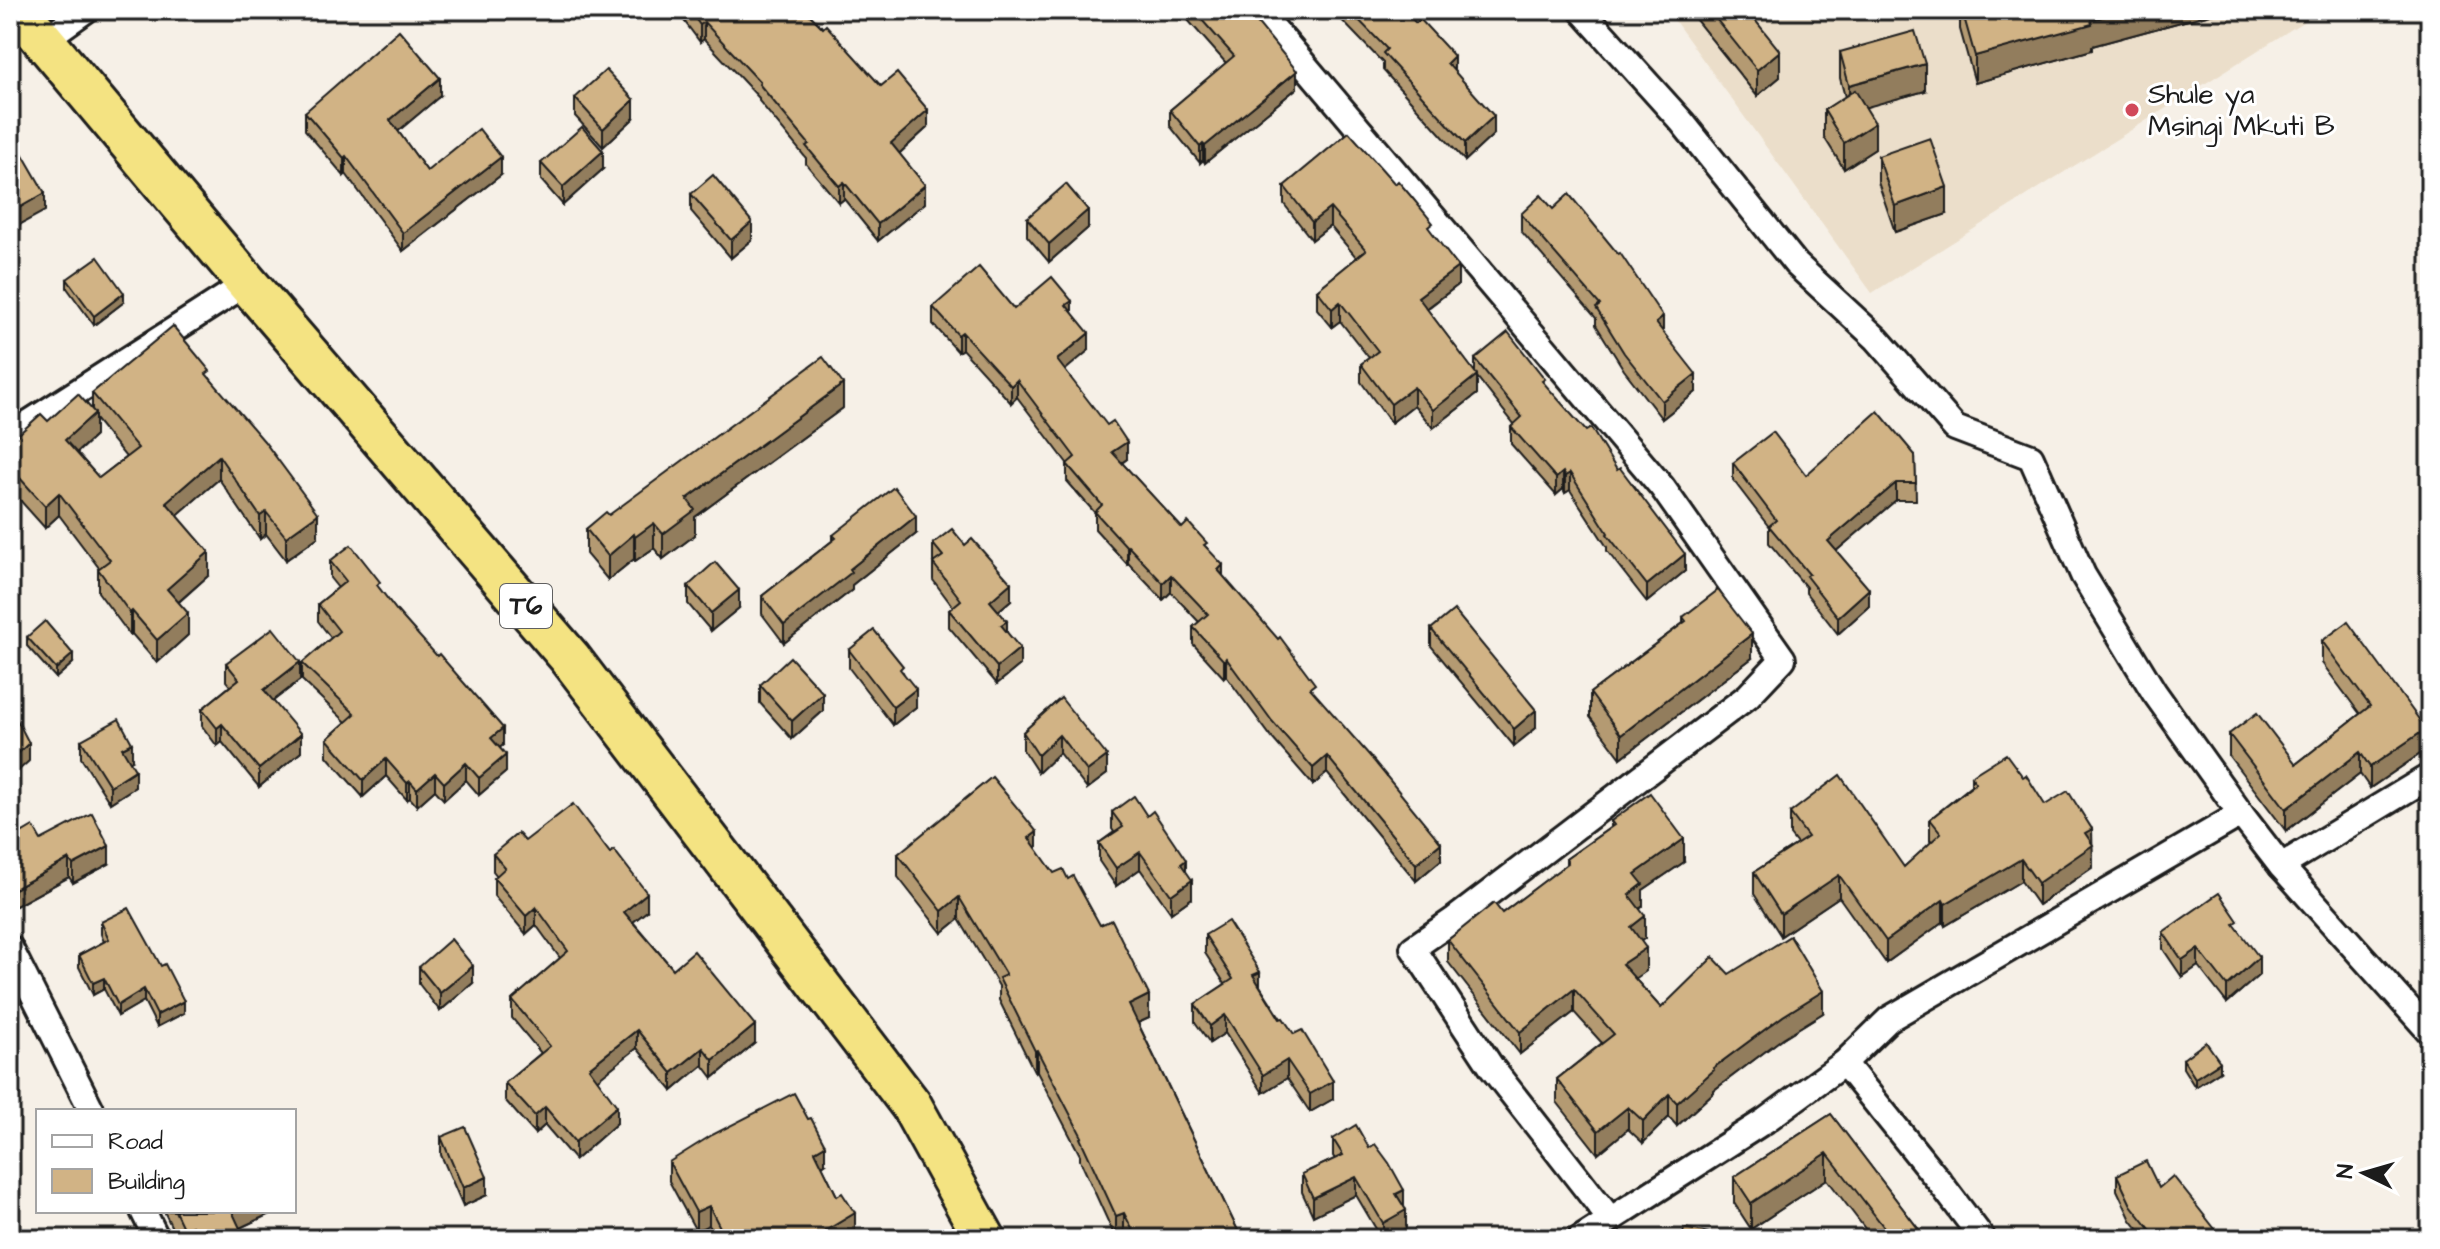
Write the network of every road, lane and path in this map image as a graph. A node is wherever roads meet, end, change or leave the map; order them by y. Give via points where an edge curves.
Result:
1 (18, 10) edge
2 (86, 10) edge
3 (1258, 10) edge
4 (1581, 10) edge
5 (44, 40) junction
6 (247, 283) junction
7 (10, 435) edge
8 (2430, 776) edge
9 (2241, 814) junction
10 (2281, 866) junction
11 (10, 948) edge
12 (2430, 1032) edge
13 (1844, 1063) junction
14 (91, 1109) edge
15 (144, 1213) edge
16 (1610, 1219) junction
17 (157, 1239) edge
18 (985, 1239) edge
19 (1580, 1239) edge
20 (1983, 1239) edge

1 - 5 highway, T6
2 - 5 street
3 - 16 street via 1662,487 1783,659 1748,696 1413,948 1492,1068
4 - 9 street via 1682,122 1796,264 1877,339 1955,428 2031,457 2083,575 2154,692
5 - 6 highway, T6
6 - 7 street
6 - 18 highway, T6 via 580,670 911,1105
8 - 10 street
9 - 10 street
9 - 13 street via 1889,1019
10 - 12 street
11 - 14 street
13 - 16 street via 1766,1120
13 - 20 street
15 - 17 street
16 - 19 street

